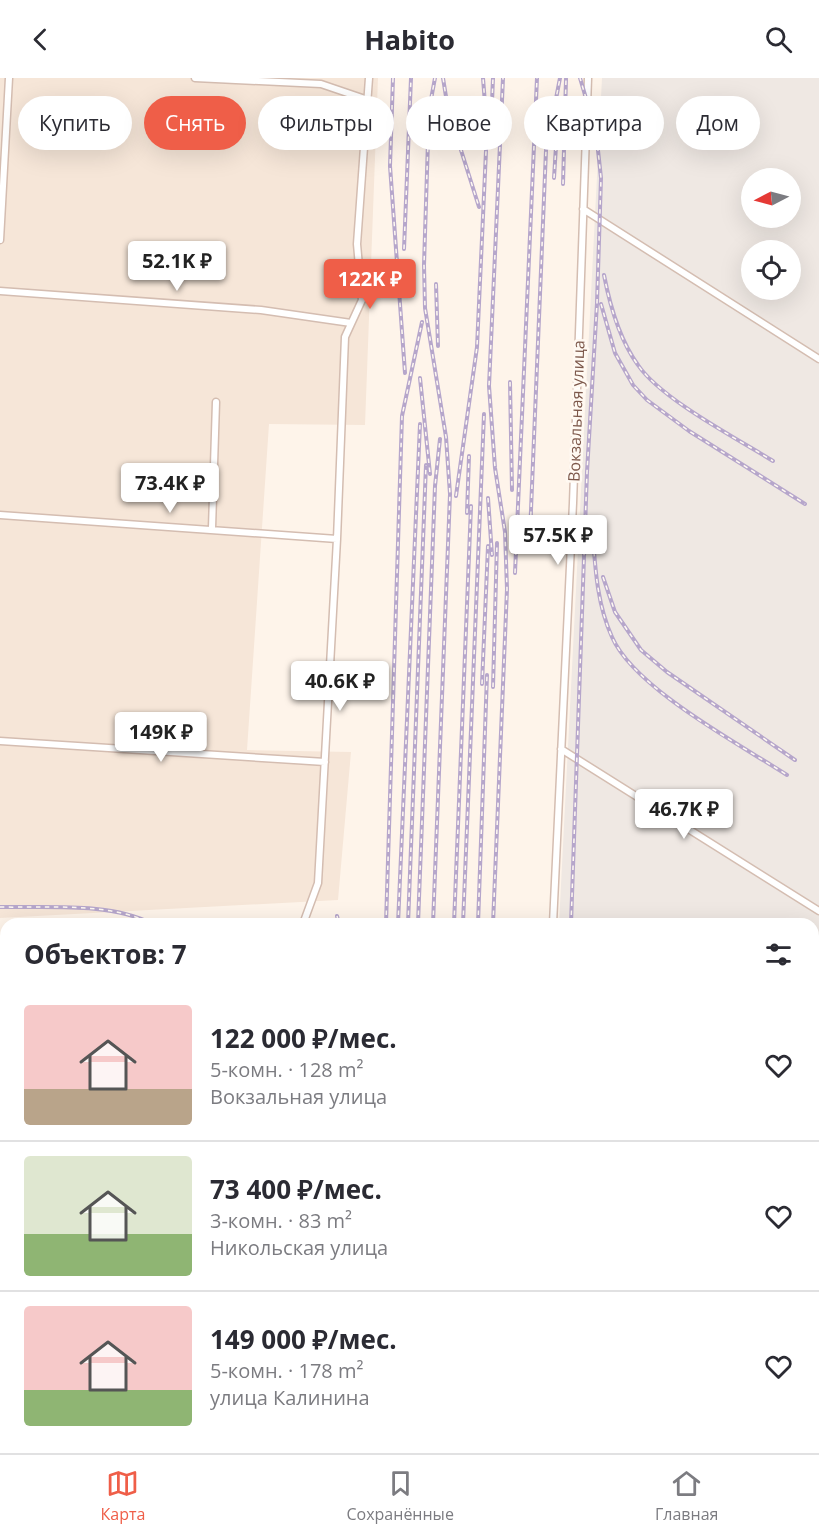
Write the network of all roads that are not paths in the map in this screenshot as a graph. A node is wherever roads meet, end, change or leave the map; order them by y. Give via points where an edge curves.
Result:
1 (9, 78) edge
2 (195, 78) edge
3 (369, 78) edge
4 (588, 78) edge
5 (356, 96) edge
6 (368, 96) edge
7 (364, 150) edge
8 (2, 200) edge
9 (583, 208) junction
10 (0, 240) edge
11 (0, 291) edge
12 (351, 323) junction
13 (819, 359) edge
14 (216, 402) dead end
15 (0, 516) edge
16 (212, 528) junction
17 (338, 539) junction
18 (0, 741) edge
19 (561, 749) junction
20 (325, 762) junction
21 (819, 911) edge
22 (305, 918) edge
23 (553, 918) edge

1 - 8 street
2 - 5 street via 321,84
3 - 6 street
4 - 9 street, Вокзальная улица
7 - 12 street via 357,244 362,300
8 - 10 street
9 - 13 street
9 - 19 street, Вокзальная улица
11 - 12 street via 261,310
12 - 17 street via 345,336
14 - 16 street
15 - 16 street
16 - 17 street
17 - 20 street
18 - 20 street
19 - 21 street
19 - 23 street, Вокзальная улица
20 - 22 street via 318,883

